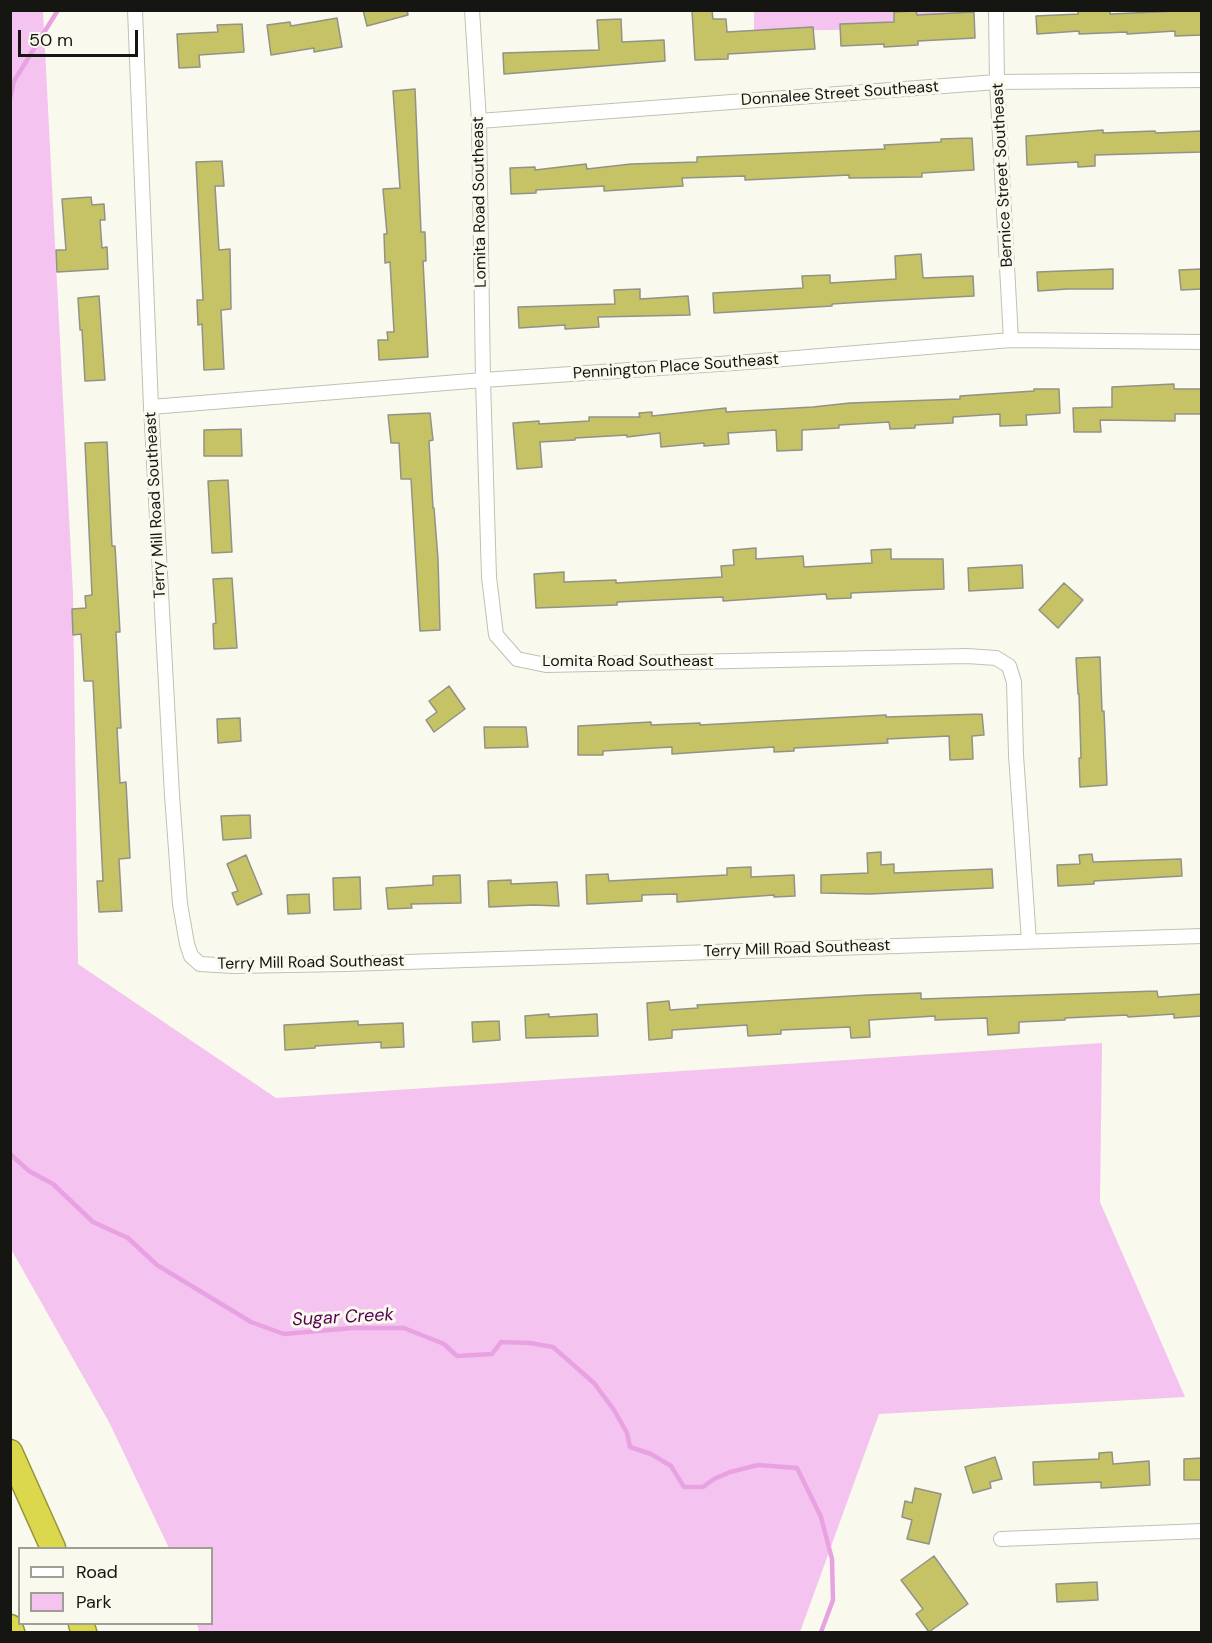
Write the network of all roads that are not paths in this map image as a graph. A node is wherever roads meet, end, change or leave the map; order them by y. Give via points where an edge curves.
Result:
1 (135, 10) edge
2 (472, 10) edge
3 (996, 10) edge
4 (1202, 80) edge
5 (997, 82) junction
6 (479, 121) junction
7 (1011, 340) junction
8 (1202, 342) edge
9 (483, 380) junction
10 (151, 407) junction
11 (1202, 936) edge
12 (1029, 941) junction
13 (10, 1452) edge
14 (1202, 1531) edge
15 (1001, 1539) dead end
16 (53, 1547) edge
17 (10, 1627) edge
18 (12, 1632) edge

1 - 10 street, Terry Mill Road Southeast
2 - 6 street, Lomita Road Southeast
3 - 5 street, Bernice Street Southeast
4 - 5 street, Donnalee Street Southeast
5 - 6 street, Donnalee Street Southeast
5 - 7 street, Bernice Street Southeast
6 - 9 street, Lomita Road Southeast
7 - 8 street, Pennington Place Southeast
7 - 9 street, Pennington Place Southeast
9 - 10 street, Pennington Place Southeast
9 - 12 street, Lomita Road Southeast via 489,577 496,635 517,659 546,665 967,656 996,658 1009,666 1014,682
10 - 12 street, Terry Mill Road Southeast via 180,904 187,944 200,964 357,964
11 - 12 street, Terry Mill Road Southeast
13 - 16 highway
14 - 15 street
17 - 18 highway

